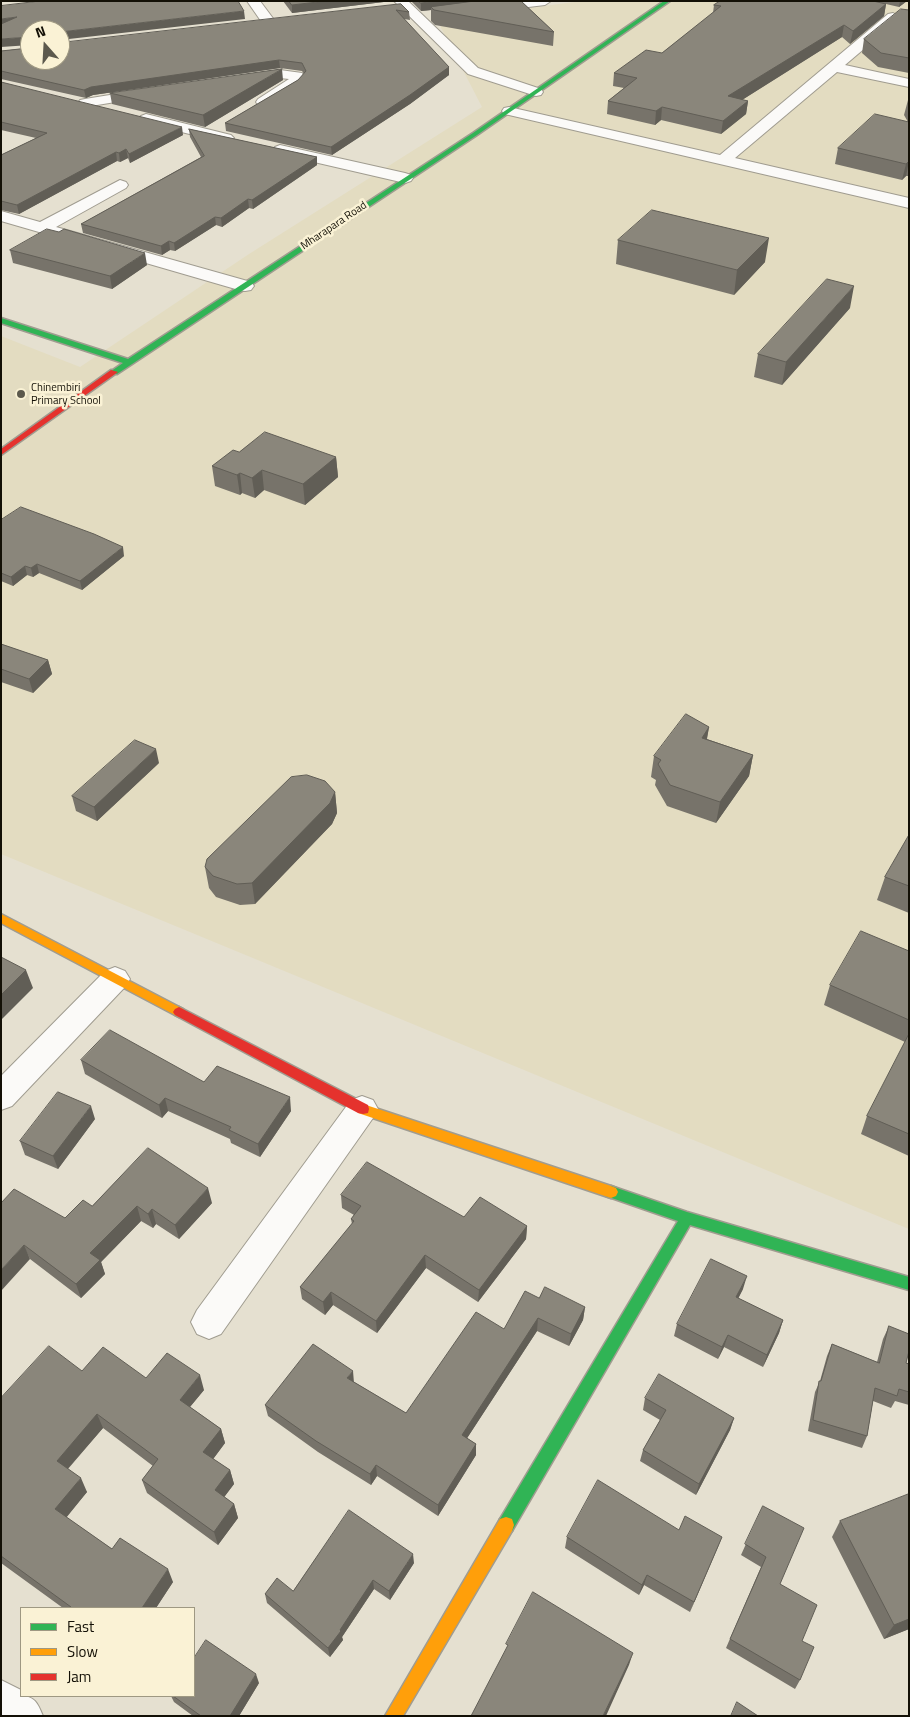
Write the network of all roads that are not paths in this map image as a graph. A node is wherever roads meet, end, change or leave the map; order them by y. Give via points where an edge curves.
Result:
1 (253, 1) edge
2 (545, 1) edge
3 (668, 1) edge
4 (403, 4) edge
5 (385, 8) edge
6 (476, 10) edge
7 (881, 10) edge
8 (436, 14) edge
9 (416, 16) junction
10 (248, 24) edge
11 (834, 67) junction
12 (232, 81) edge
13 (909, 83) edge
14 (164, 90) edge
15 (536, 92) junction
16 (66, 99) edge
17 (85, 104) junction
18 (250, 109) edge
19 (509, 111) junction
20 (224, 124) edge
21 (207, 134) junction
22 (245, 142) edge
23 (264, 147) edge
24 (723, 160) junction
25 (406, 178) junction
26 (120, 185) dead end
27 (909, 203) edge
28 (1, 216) edge
29 (43, 227) junction
30 (245, 286) junction
31 (1, 320) edge
32 (128, 362) junction
33 (1, 452) edge
34 (1, 918) edge
35 (116, 979) junction
36 (1, 1097) edge
37 (362, 1109) junction
38 (687, 1218) junction
39 (909, 1284) edge
40 (209, 1322) dead end
41 (1, 1701) edge
42 (22, 1716) edge
43 (393, 1716) edge

1 - 10 street via 273,21
2 - 6 street
3 - 15 main road, Mharapara Road
4 - 5 street
4 - 9 street
7 - 11 street via 901,14
8 - 9 street
9 - 15 street via 473,71
11 - 13 street
11 - 24 street
12 - 18 street via 280,74 297,76 293,84
14 - 17 street
15 - 19 main road, Mharapara Road
16 - 17 street
17 - 21 street
19 - 24 street
19 - 25 main road, Mharapara Road
20 - 21 street
21 - 22 street
23 - 25 street
24 - 27 street
25 - 30 main road, Mharapara Road
26 - 29 street
28 - 29 street
29 - 30 street
30 - 32 main road, Mharapara Road
31 - 32 main road
32 - 33 main road, Mharapara Road
34 - 35 main road
35 - 36 street
35 - 37 main road
37 - 38 main road
37 - 40 street
38 - 39 main road
38 - 43 main road
41 - 42 street

